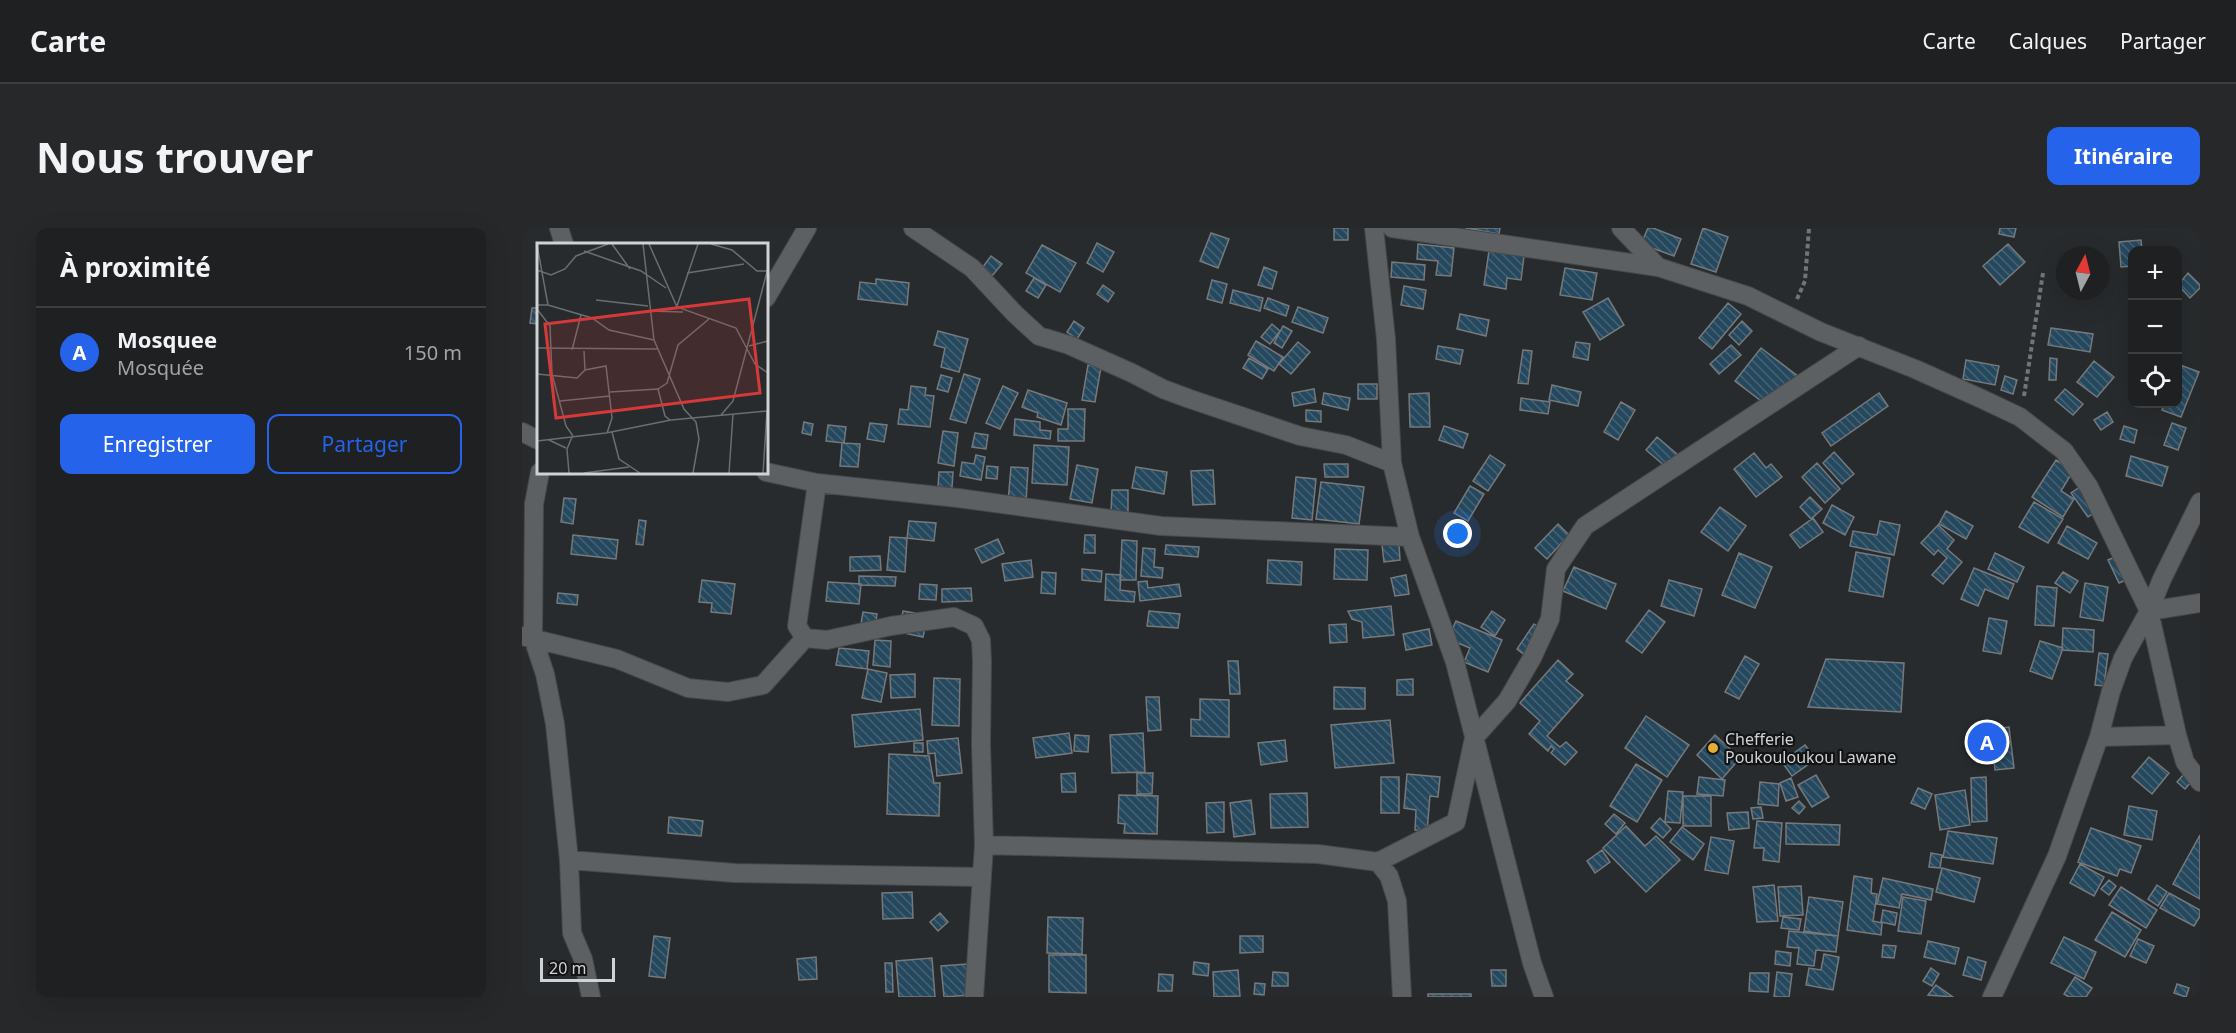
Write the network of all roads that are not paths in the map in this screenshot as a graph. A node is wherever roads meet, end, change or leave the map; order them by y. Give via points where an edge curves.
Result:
1 (559, 228) edge
2 (807, 228) edge
3 (913, 228) edge
4 (1374, 228) edge
5 (1392, 228) edge
6 (1621, 228) edge
7 (564, 243) edge
8 (1658, 267) junction
9 (768, 295) edge
10 (1859, 346) junction
11 (522, 432) edge
12 (537, 440) edge
13 (1392, 463) junction
14 (768, 472) edge
15 (540, 474) edge
16 (818, 483) junction
17 (2200, 502) edge
18 (1410, 537) junction
19 (2200, 603) edge
20 (2149, 611) junction
21 (527, 637) edge
22 (805, 638) junction
23 (2177, 735) junction
24 (2099, 737) junction
25 (1474, 738) junction
26 (2200, 782) edge
27 (984, 845) junction
28 (569, 860) junction
29 (1378, 862) junction
30 (981, 877) junction
31 (591, 997) edge
32 (974, 997) edge
33 (1402, 997) edge
34 (1544, 997) edge
35 (1992, 997) edge

1 - 7 street
2 - 9 street
3 - 13 street via 972,268 1039,336 1069,345 1200,403 1300,436 1346,445
4 - 13 street via 1386,339
5 - 8 street
6 - 8 street
8 - 10 street via 1748,296
10 - 20 street via 2020,417 2064,451 2089,487
10 - 25 street via 1585,526 1556,569 1550,619 1532,657 1507,701
11 - 12 street
13 - 18 street
14 - 16 street
15 - 21 street via 534,504
16 - 18 street via 1161,526
16 - 22 street via 797,626
17 - 20 street
18 - 25 street via 1455,662
19 - 20 street
20 - 23 street
20 - 24 street via 2123,658
21 - 22 street via 617,658 688,688 728,692 763,685
21 - 28 street via 545,674 555,724
22 - 27 street via 826,640 954,617 974,626 981,640 982,661
23 - 24 street
23 - 26 street via 2185,762
24 - 35 street via 2057,856
25 - 29 street via 1456,822
25 - 34 street
27 - 29 street via 1318,854
27 - 30 street
28 - 30 street via 735,873
28 - 31 street via 572,933 583,959
29 - 33 street via 1389,876 1397,901
30 - 32 street

